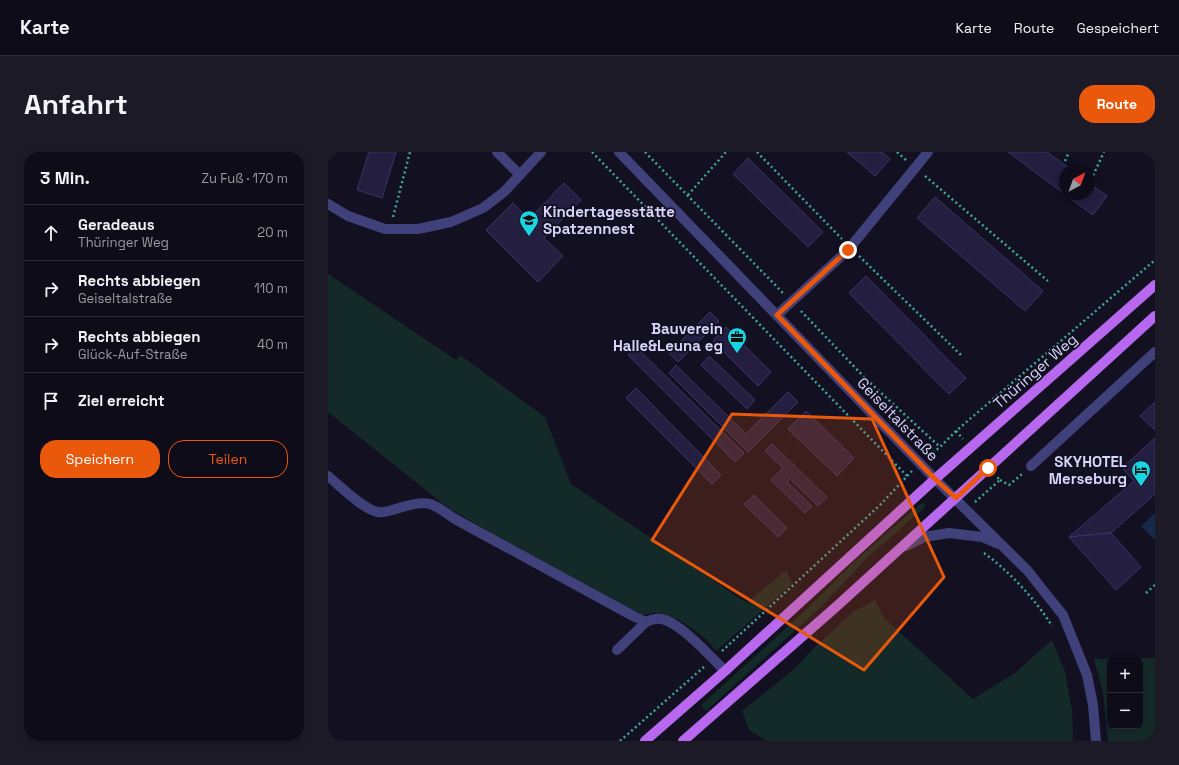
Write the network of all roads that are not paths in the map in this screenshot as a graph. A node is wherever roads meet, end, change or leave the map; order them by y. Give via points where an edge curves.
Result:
1 (497, 152) edge
2 (541, 152) edge
3 (619, 152) edge
4 (928, 152) edge
5 (520, 175) junction
6 (328, 204) edge
7 (1155, 285) edge
8 (777, 315) junction
9 (1155, 316) edge
10 (1155, 352) edge
11 (1032, 466) road end
12 (328, 476) edge
13 (935, 479) junction
14 (956, 498) junction
15 (1003, 546) junction
16 (898, 550) junction
17 (646, 622) junction
18 (617, 650) dead end
19 (725, 671) junction
20 (645, 741) edge
21 (683, 741) edge
22 (1096, 741) edge

1 - 5 street
2 - 5 street
3 - 8 street, Geiseltalstraße
4 - 8 street via 848,250
5 - 6 street via 504,192 483,208 451,222 418,229 385,229 348,216
7 - 13 main road, Thüringer Weg
8 - 13 street, Geiseltalstraße
9 - 14 main road
10 - 11 street
12 - 17 street via 366,507 378,512 392,511 417,503 430,503 469,527
13 - 14 street, Geiseltalstraße
13 - 19 main road, Thüringer Weg
14 - 15 street, Geiseltalstraße
14 - 16 main road
15 - 16 street via 982,537 949,533 924,536
15 - 22 street, Geiseltalstraße via 1028,571 1063,616 1086,675 1093,705
16 - 21 main road
17 - 18 street
17 - 19 street via 660,618 670,622 682,630
19 - 20 main road, Thüringer Weg

